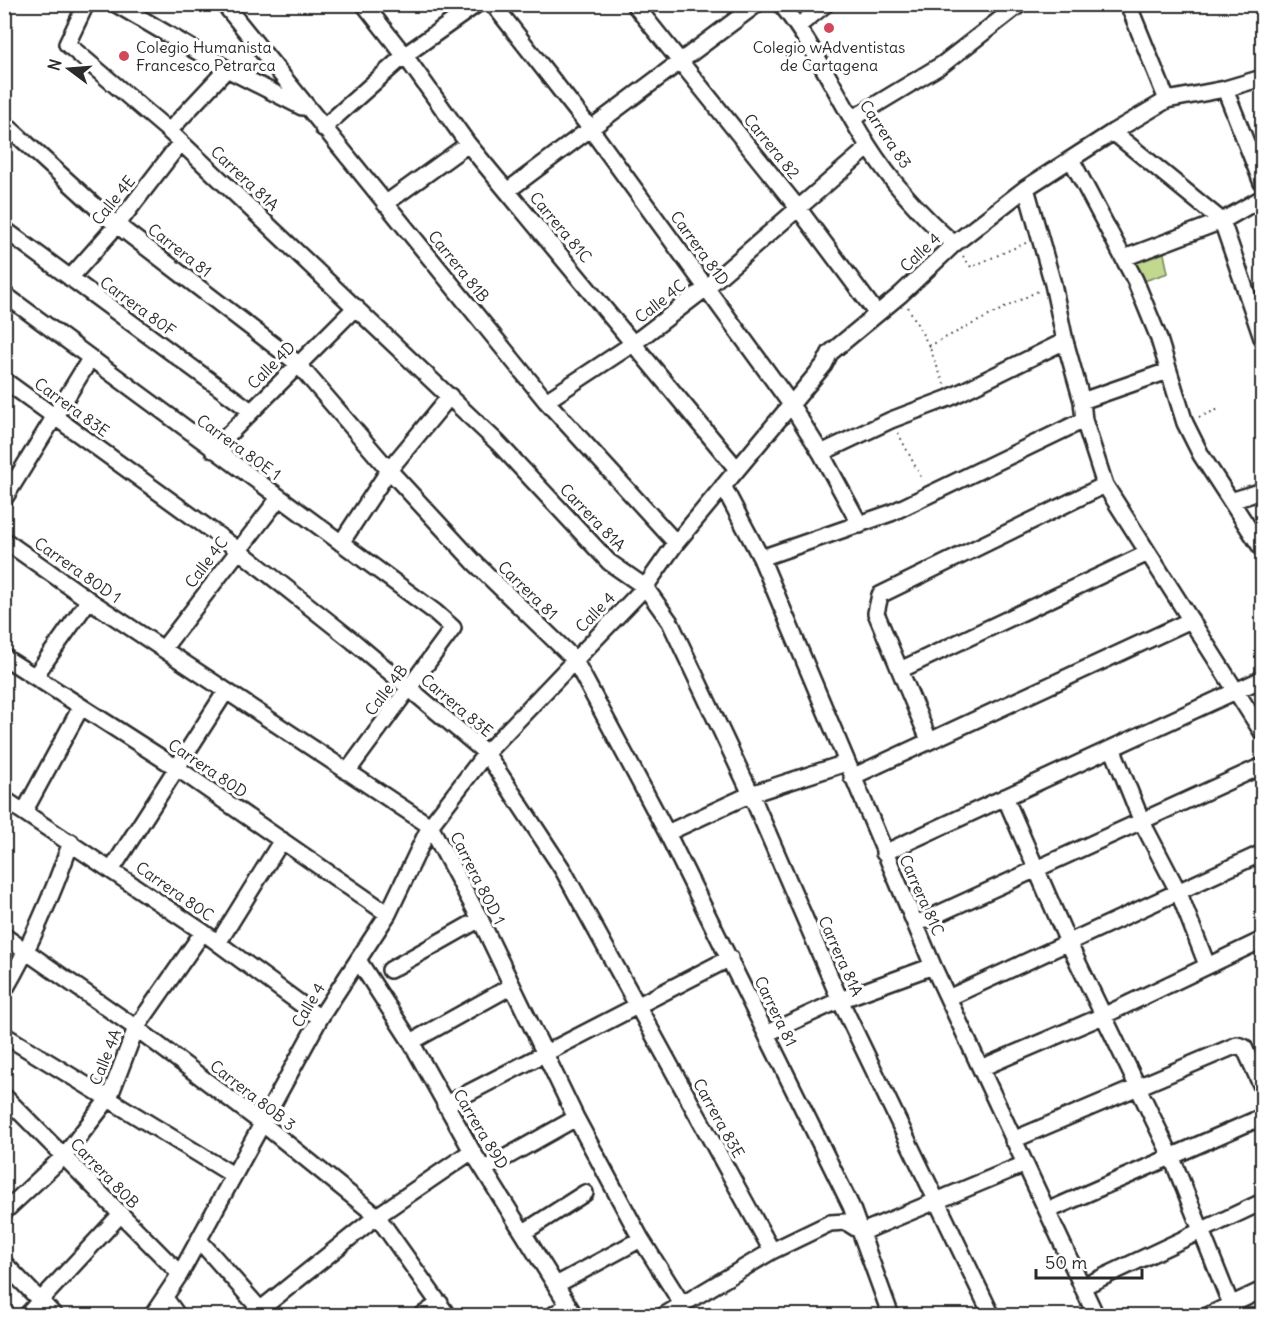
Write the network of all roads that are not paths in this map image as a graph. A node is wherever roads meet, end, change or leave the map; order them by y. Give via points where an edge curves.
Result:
1 (86, 4) edge
2 (116, 4) edge
3 (224, 4) edge
4 (364, 4) edge
5 (477, 4) edge
6 (493, 4) edge
7 (634, 4) edge
8 (757, 4) edge
9 (781, 4) edge
10 (826, 4) edge
11 (1020, 4) edge
12 (1128, 4) edge
13 (798, 26) junction
14 (405, 56) junction
15 (681, 61) junction
16 (227, 69) junction
17 (1263, 78) edge
18 (1225, 89) junction
19 (1167, 100) junction
20 (308, 110) junction
21 (852, 119) junction
22 (4, 123) edge
23 (323, 128) junction
24 (590, 128) junction
25 (169, 131) junction
26 (1113, 132) junction
27 (181, 142) junction
28 (468, 144) junction
29 (869, 147) junction
30 (1072, 161) junction
31 (1263, 183) edge
32 (1026, 188) junction
33 (507, 191) junction
34 (1263, 198) edge
35 (385, 204) junction
36 (798, 208) junction
37 (1222, 221) junction
38 (117, 225) junction
39 (4, 229) edge
40 (954, 244) junction
41 (1124, 258) junction
42 (70, 278) junction
43 (706, 288) junction
44 (4, 294) edge
45 (356, 307) junction
46 (877, 314) junction
47 (1263, 338) edge
48 (1065, 341) junction
49 (634, 343) junction
50 (90, 359) junction
51 (297, 363) junction
52 (1168, 371) junction
53 (4, 380) edge
54 (450, 396) junction
55 (546, 401) junction
56 (1082, 401) junction
57 (790, 403) junction
58 (251, 411) junction
59 (55, 417) junction
60 (1084, 420) junction
61 (213, 450) junction
62 (821, 453) junction
63 (737, 469) junction
64 (389, 470) junction
65 (1106, 485) junction
66 (723, 486) junction
67 (1263, 490) edge
68 (279, 498) junction
69 (4, 499) edge
70 (1231, 501) junction
71 (860, 525) junction
72 (4, 540) edge
73 (341, 543) junction
74 (676, 543) junction
75 (237, 549) junction
76 (1263, 549) edge
77 (1148, 553) junction
78 (761, 558) junction
79 (645, 587) junction
80 (89, 600) junction
81 (1191, 620) junction
82 (453, 628) joint
83 (163, 650) junction
84 (4, 657) edge
85 (574, 659) junction
86 (900, 670) junction
87 (35, 676) junction
88 (1263, 680) edge
89 (411, 688) junction
90 (226, 691) junction
91 (1238, 691) junction
92 (81, 707) junction
93 (1263, 732) edge
94 (929, 740) junction
95 (1113, 750) junction
96 (486, 753) junction
97 (1263, 766) edge
98 (177, 768) junction
99 (849, 770) junction
100 (347, 772) junction
101 (751, 794) junction
102 (1005, 797) junction
103 (4, 799) edge
104 (24, 812) junction
105 (1142, 822) junction
106 (430, 826) junction
107 (667, 833) junction
108 (282, 840) junction
109 (71, 842) junction
110 (884, 853) junction
111 (1263, 853) edge
112 (112, 869) junction
113 (1038, 870) junction
114 (1179, 893) junction
115 (388, 914) junction
116 (480, 919) junction
117 (916, 924) junction
118 (203, 932) junction
119 (4, 936) edge
120 (1263, 940) edge
121 (1068, 942) junction
122 (218, 943) junction
123 (27, 951) junction
124 (730, 958) junction
125 (358, 960) junction
126 (933, 966) junction
127 (1208, 966) junction
128 (390, 970) dead end
129 (510, 987) junction
130 (4, 991) edge
131 (948, 998) junction
132 (840, 1000) junction
133 (637, 1007) junction
134 (1105, 1015) junction
135 (320, 1018) junction
136 (136, 1028) junction
137 (768, 1033) junction
138 (4, 1035) edge
139 (411, 1042) junction
140 (544, 1052) junction
141 (981, 1068) junction
142 (1138, 1085) junction
143 (1263, 1087) edge
144 (4, 1096) edge
145 (109, 1098) junction
146 (445, 1105) junction
147 (1263, 1117) edge
148 (576, 1118) junction
149 (264, 1124) junction
150 (1013, 1140) junction
151 (472, 1151) junction
152 (64, 1156) junction
153 (1172, 1158) junction
154 (1025, 1164) junction
155 (485, 1169) junction
156 (233, 1175) junction
157 (585, 1192) dead end
158 (938, 1202) junction
159 (1263, 1202) edge
160 (1047, 1211) junction
161 (4, 1212) edge
162 (120, 1215) junction
163 (377, 1216) junction
164 (1201, 1230) junction
165 (524, 1232) junction
166 (862, 1232) junction
167 (641, 1239) junction
168 (199, 1240) junction
169 (772, 1251) junction
170 (4, 1263) edge
171 (180, 1274) junction
172 (556, 1285) junction
173 (1082, 1287) junction
174 (1263, 1290) edge
175 (165, 1298) junction
176 (39, 1301) junction
177 (682, 1304) junction
178 (1231, 1305) junction
179 (444, 1309) edge
180 (572, 1310) edge
181 (264, 1312) edge
182 (26, 1316) edge
183 (55, 1316) edge
184 (152, 1316) edge
185 (178, 1316) edge
186 (421, 1316) edge
187 (552, 1316) edge
188 (663, 1316) edge
189 (891, 1316) edge
190 (992, 1316) edge
191 (1096, 1316) edge
192 (1207, 1316) edge

1 - 25 street, Carrera 81A via 68,44
2 - 16 street
3 - 20 street, Carrera 81B
4 - 14 street, Carrera 81C
5 - 14 street
6 - 24 street, Carrera 81D
7 - 15 street, Carrera 82
8 - 15 street
9 - 13 street, Carrera 83
10 - 13 street
11 - 21 street via 943,64
12 - 19 street
13 - 21 street, Carrera 83
14 - 23 street
14 - 28 street, Carrera 81C
15 - 24 street
15 - 36 street, Carrera 82
16 - 20 street
16 - 25 street
17 - 18 street, Calle 4
18 - 19 street, Calle 4
18 - 31 street
19 - 26 street, Calle 4
20 - 23 street, Carrera 81B
21 - 29 street, Carrera 83
22 - 38 street, Carrera 81
23 - 35 street, Carrera 81B
24 - 33 street
24 - 43 street, Carrera 81D
25 - 27 street, Carrera 81A
26 - 30 street, Calle 4
26 - 37 street
27 - 38 street, Calle 4E
27 - 45 street, Carrera 81A
28 - 33 street, Carrera 81C
28 - 35 street
29 - 36 street, Calle 4C
29 - 40 street, Carrera 83 via 922,216
30 - 32 street, Calle 4
30 - 41 street
32 - 40 street, Calle 4
32 - 48 street
33 - 49 street, Carrera 81C
34 - 37 street
35 - 55 street, Carrera 81B
36 - 43 street, Calle 4C
36 - 46 street, Carrera 82
37 - 41 street
37 - 47 street
38 - 42 street, Calle 4E
38 - 51 street, Carrera 81
39 - 42 street, Carrera 80F
40 - 46 street, Calle 4
41 - 52 street via 1158,336
42 - 58 street, Carrera 80F
43 - 49 street, Calle 4C
43 - 57 street, Carrera 81D
44 - 50 street, Carrera 80E 1
45 - 51 street, Calle 4D
45 - 54 street, Carrera 81A
46 - 57 street, Calle 4 via 831,353
48 - 56 street
48 - 62 street via 949,398
49 - 55 street, Calle 4C
49 - 63 street, Carrera 81C
50 - 59 street
50 - 61 street, Carrera 80E 1
51 - 58 street, Calle 4D
51 - 64 street, Carrera 81
52 - 56 street
52 - 70 street via 1185,423
53 - 59 street, Carrera 83E
54 - 64 street
54 - 79 street, Carrera 81A via 609,562
55 - 74 street, Carrera 81B
56 - 60 street
57 - 62 street, Carrera 81D
57 - 63 street, Calle 4
58 - 61 street, Calle 4D
59 - 69 street
59 - 75 street, Carrera 83E
60 - 65 street
60 - 71 street
61 - 68 street, Carrera 80E 1
62 - 71 street, Carrera 81D
63 - 66 street, Calle 4
64 - 73 street
64 - 85 street, Carrera 81 via 474,562
65 - 77 street
65 - 86 street via 880,595 876,613
66 - 74 street, Calle 4
66 - 78 street, Carrera 81C
67 - 70 street
68 - 73 street, Carrera 80E 1
68 - 75 street, Calle 4C
70 - 76 street
71 - 78 street
72 - 80 street, Carrera 80D 1
73 - 82 street, Carrera 80E 1
74 - 79 street, Calle 4
75 - 83 street, Calle 4C
75 - 89 street, Carrera 83E
77 - 81 street
77 - 86 street
78 - 99 street, Carrera 81C
79 - 85 street, Calle 4
79 - 101 street, Carrera 81A via 670,622
80 - 83 street, Carrera 80D 1
80 - 87 street
81 - 91 street
81 - 94 street
82 - 89 street, Calle 4B
83 - 90 street, Carrera 80D 1
84 - 87 street, Carrera 80D
85 - 96 street, Calle 4
85 - 107 street, Carrera 81
86 - 94 street
87 - 92 street, Carrera 80D
88 - 91 street
89 - 96 street, Carrera 83E
89 - 100 street, Calle 4B
90 - 98 street
90 - 100 street, Carrera 80D 1
91 - 93 street
91 - 95 street
92 - 98 street, Carrera 80D
92 - 104 street
94 - 99 street
95 - 102 street
95 - 105 street
96 - 106 street, Calle 4
96 - 133 street, Carrera 83E via 563,870
97 - 105 street
98 - 108 street, Carrera 80D
98 - 112 street
99 - 101 street
99 - 110 street, Carrera 81C
100 - 106 street, Carrera 80D 1
101 - 107 street
101 - 132 street, Carrera 81A
102 - 110 street
102 - 113 street
103 - 104 street, Carrera 80C
104 - 109 street, Carrera 80C
105 - 113 street
105 - 114 street
106 - 115 street, Calle 4
106 - 116 street, Carrera 80D 1
107 - 124 street, Carrera 81
108 - 115 street, Carrera 80D
108 - 122 street
109 - 112 street, Carrera 80C
109 - 123 street
110 - 117 street, Carrera 81C
111 - 114 street
112 - 118 street, Carrera 80C
113 - 117 street
113 - 121 street
114 - 121 street
114 - 127 street
115 - 125 street, Calle 4
116 - 128 street
116 - 129 street, Carrera 80D 1
117 - 126 street, Carrera 81C
118 - 122 street, Carrera 80C
118 - 136 street, Calle 4A
119 - 123 street, Carrera 80B 3
120 - 127 street
121 - 131 street
121 - 134 street
122 - 135 street, Carrera 80C
123 - 130 street
123 - 136 street, Carrera 80B 3
124 - 133 street
124 - 137 street, Carrera 81
125 - 135 street, Calle 4
125 - 139 street, Carrera 89D
126 - 131 street, Carrera 81C
126 - 132 street
127 - 134 street
129 - 139 street
129 - 140 street, Carrera 80D 1
131 - 141 street, Carrera 81C
132 - 137 street
132 - 158 street, Carrera 81A
133 - 140 street
133 - 169 street, Carrera 83E
134 - 141 street
134 - 142 street
135 - 149 street, Calle 4
136 - 145 street, Calle 4A
136 - 149 street, Carrera 80B 3
137 - 166 street, Carrera 81
138 - 145 street
139 - 146 street, Carrera 89D
140 - 146 street
140 - 148 street, Carrera 80D 1
141 - 150 street, Carrera 81C
142 - 143 street via 1237,1045 1245,1047
142 - 150 street
142 - 153 street
144 - 152 street, Carrera 80B
145 - 152 street, Calle 4A
145 - 156 street
146 - 151 street, Carrera 89D
147 - 153 street
148 - 155 street
148 - 167 street, Carrera 80D 1
149 - 156 street, Calle 4
149 - 163 street, Carrera 80B 3
150 - 154 street, Carrera 81C
151 - 155 street, Carrera 89D
151 - 163 street
152 - 161 street, Calle 4A
152 - 162 street, Carrera 80B
153 - 160 street
153 - 164 street
154 - 158 street
154 - 160 street, Carrera 81C
155 - 165 street, Carrera 89D
156 - 168 street, Calle 4
157 - 165 street
158 - 166 street
158 - 190 street, Carrera 81A
159 - 164 street
160 - 173 street, Carrera 81C
162 - 171 street, Carrera 80B
162 - 176 street
163 - 179 street, Carrera 80B 3
163 - 181 street
164 - 173 street
164 - 178 street
165 - 172 street, Carrera 89D
166 - 169 street via 846,1222 830,1223
166 - 189 street, Carrera 81
167 - 172 street
167 - 177 street, Carrera 80D 1
168 - 171 street, Calle 4
168 - 181 street
169 - 177 street
170 - 176 street
171 - 175 street, Calle 4
172 - 180 street, Carrera 89D
173 - 191 street, Carrera 81C
174 - 178 street
175 - 184 street, Calle 4
175 - 185 street
176 - 182 street
176 - 183 street
177 - 188 street
178 - 192 street
179 - 186 street
180 - 187 street

